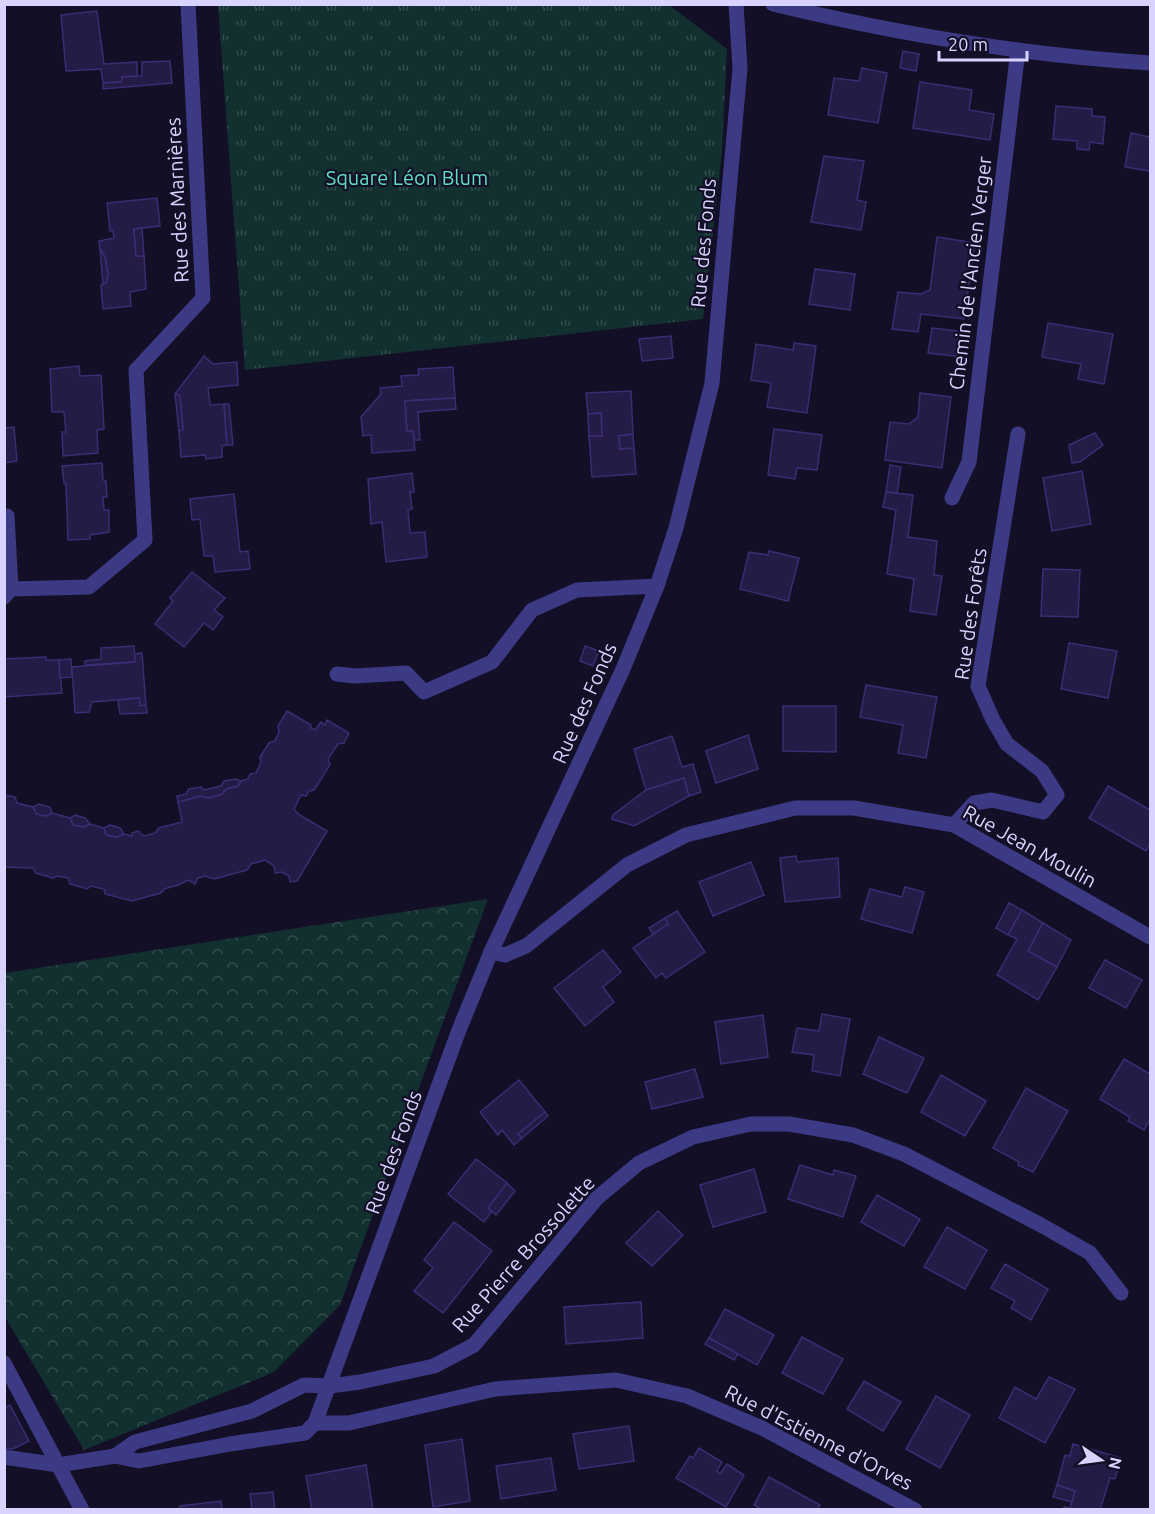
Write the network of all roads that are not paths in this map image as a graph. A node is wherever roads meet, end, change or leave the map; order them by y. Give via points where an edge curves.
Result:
1 (188, 4) edge
2 (736, 4) edge
3 (773, 4) edge
4 (1018, 50) junction
5 (1150, 63) edge
6 (1018, 434) dead end
7 (952, 498) dead end
8 (7, 516) dead end
9 (657, 586) junction
10 (8, 593) edge
11 (337, 674) dead end
12 (954, 825) junction
13 (1150, 937) edge
14 (491, 952) junction
15 (1121, 1293) dead end
16 (4, 1363) edge
17 (330, 1386) junction
18 (315, 1423) junction
19 (115, 1456) junction
20 (4, 1457) edge
21 (58, 1465) junction
22 (82, 1509) edge
23 (915, 1509) edge

1 - 10 street, Rue des Marnières via 203,298 136,370 145,540 89,587
2 - 9 street, Rue des Fonds via 740,68 712,383 676,528
3 - 4 street via 939,39
4 - 5 street
4 - 7 street, Chemin de l'Ancien Verger via 969,462
6 - 12 street, Rue des Forêts via 978,686 1007,744 1042,771 1057,795 1043,812 992,800 974,803
8 - 10 street, Rue des Marnières
9 - 11 street via 577,590 532,610 492,662 424,692 406,673
9 - 14 street, Rue des Fonds via 623,669
12 - 13 street, Rue Jean Moulin
12 - 14 street, Rue Jean Moulin via 854,808 795,808 686,835 627,865 526,946 505,955
14 - 17 street, Rue des Fonds
15 - 17 street, Rue Pierre Brossolette via 1090,1253 904,1154 853,1135 789,1124 751,1124 693,1137 639,1162 597,1198 474,1345 435,1366
16 - 21 street
17 - 18 street, Rue des Fonds
17 - 19 street via 304,1384 252,1411 135,1442
18 - 19 street via 305,1433 139,1461
18 - 23 street, Rue d'Estienne d'Orves via 349,1423 495,1389 616,1380 687,1396 762,1428
19 - 21 street
20 - 21 street
21 - 22 street

